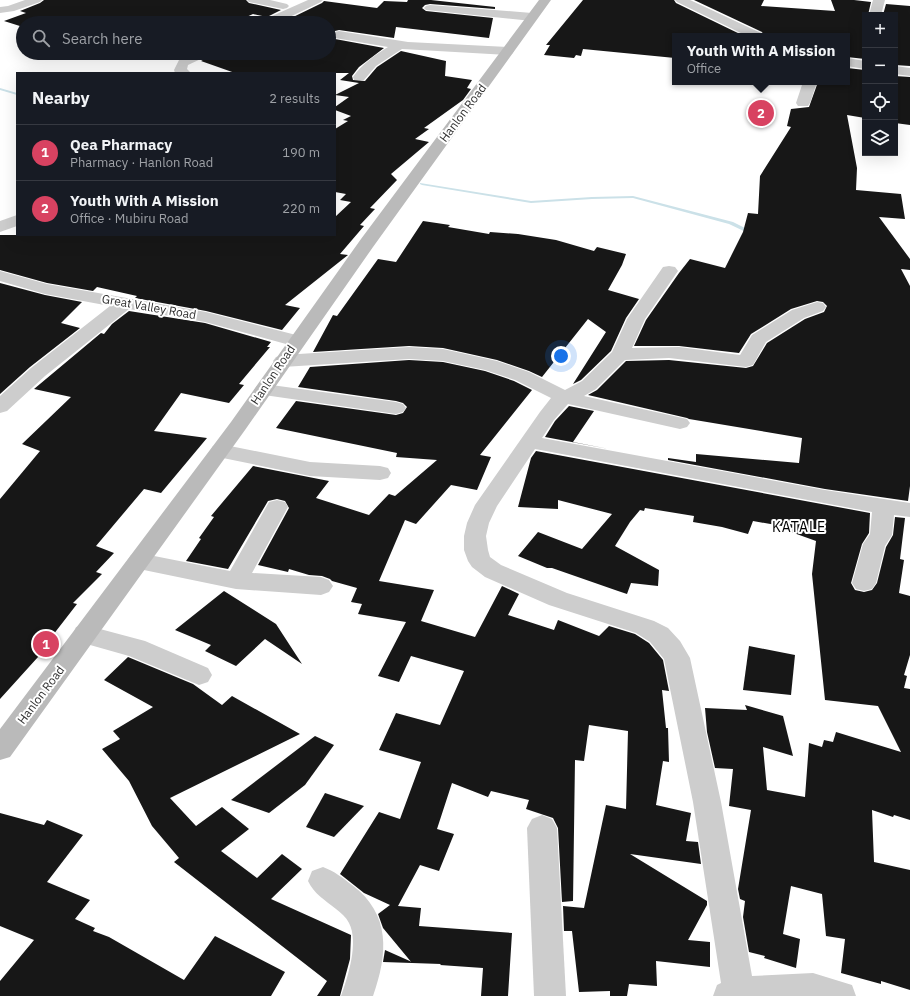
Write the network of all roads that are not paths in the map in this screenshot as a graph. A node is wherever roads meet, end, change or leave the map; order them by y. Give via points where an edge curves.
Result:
1 (36, 0) edge
2 (253, 0) edge
3 (317, 0) edge
4 (545, 0) edge
5 (681, 0) edge
6 (879, 0) edge
7 (283, 6) dead end
8 (430, 8) dead end
9 (0, 10) edge
10 (876, 12) edge
11 (282, 16) edge
12 (532, 17) junction
13 (751, 33) edge
14 (339, 35) dead end
15 (398, 45) junction
16 (508, 51) junction
17 (189, 60) edge
18 (850, 62) edge
19 (862, 64) edge
20 (898, 70) edge
21 (183, 72) edge
22 (910, 72) edge
23 (359, 77) dead end
24 (809, 85) edge
25 (803, 103) dead end
26 (16, 220) edge
27 (0, 227) edge
28 (669, 271) dead end
29 (0, 276) edge
30 (125, 303) junction
31 (817, 307) dead end
32 (297, 341) junction
33 (620, 354) junction
34 (283, 362) junction
35 (264, 390) junction
36 (566, 398) junction
37 (0, 407) edge
38 (396, 408) dead end
39 (680, 423) dead end
40 (530, 442) junction
41 (220, 451) junction
42 (380, 473) dead end
43 (277, 507) dead end
44 (884, 507) junction
45 (910, 510) edge
46 (139, 561) junction
47 (236, 581) junction
48 (864, 583) dead end
49 (321, 586) dead end
50 (85, 634) junction
51 (199, 675) dead end
52 (0, 749) edge
53 (542, 828) dead end
54 (323, 881) dead end
55 (734, 995) edge
56 (357, 996) edge
57 (550, 996) edge
58 (840, 996) edge

1 - 9 street
2 - 7 street
3 - 11 street
4 - 12 main road, Hanlon Road
5 - 13 street
6 - 10 street
8 - 12 street
12 - 16 main road, Hanlon Road
14 - 15 street
15 - 16 street
15 - 23 street via 372,63
16 - 32 main road, Hanlon Road
17 - 21 street via 183,63 180,70
18 - 19 street
20 - 22 street
24 - 25 street
26 - 27 street
28 - 33 street via 636,319
29 - 30 street, Great Valley Road via 45,289
30 - 32 street, Great Valley Road via 206,317
30 - 37 street via 38,372
31 - 33 street via 798,314 759,339 746,361 694,354
32 - 34 main road, Hanlon Road
33 - 36 street via 589,385
34 - 35 main road, Hanlon Road
34 - 36 street via 409,353 443,355 490,365 522,376
35 - 38 street
35 - 41 main road, Hanlon Road
36 - 39 street
36 - 40 street via 547,416
40 - 44 street
40 - 55 street via 486,505 478,523 475,536 480,561 494,571 558,599 645,627 659,635 671,648 678,666 707,802
41 - 42 street via 310,469
41 - 46 main road, Hanlon Road
43 - 47 street
44 - 45 street
44 - 48 street via 881,535 874,544
46 - 47 street
46 - 50 main road, Hanlon Road
47 - 49 street
50 - 51 street via 136,648
50 - 52 main road, Hanlon Road
53 - 57 street
54 - 56 street via 360,911 366,924 368,951 364,978
55 - 58 street via 813,989

